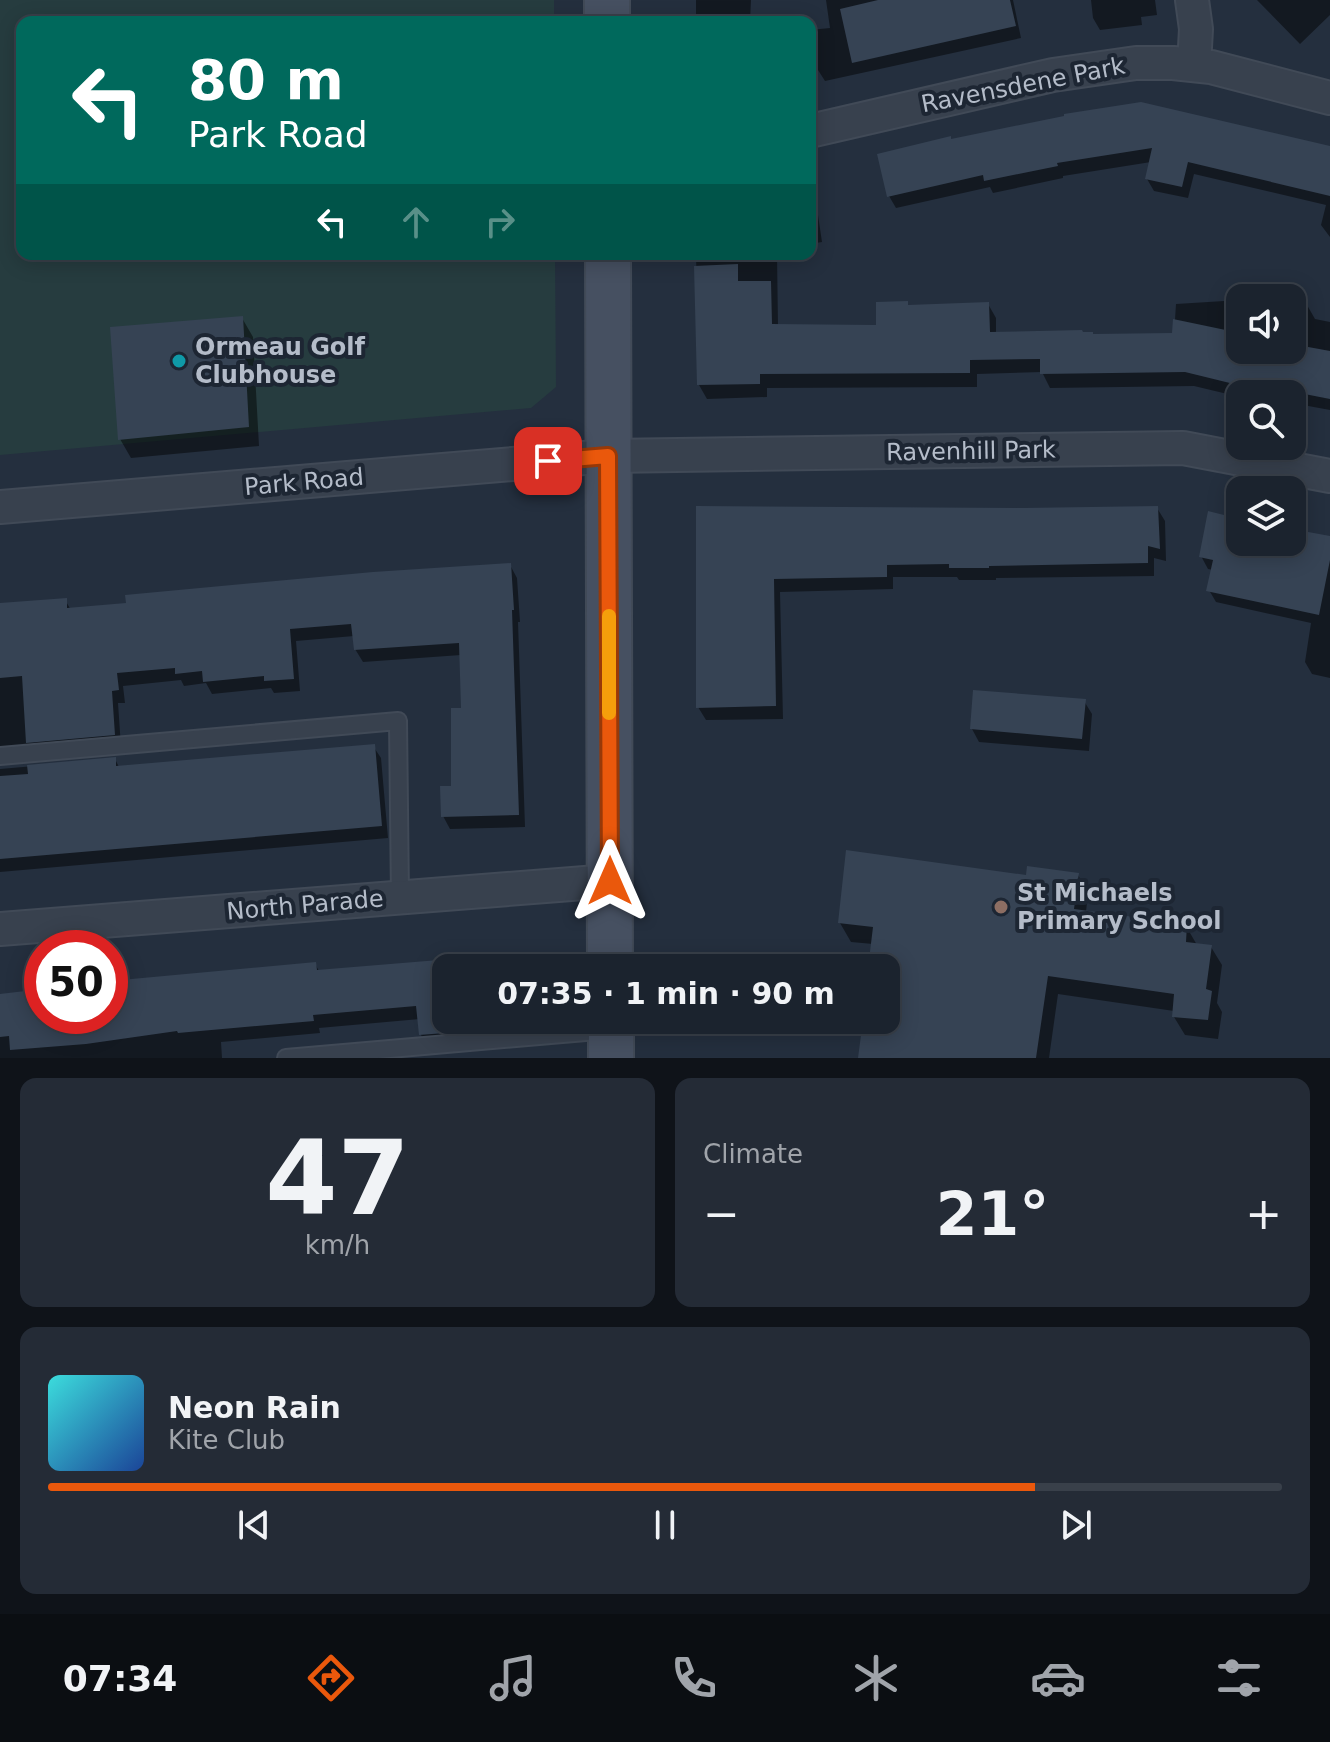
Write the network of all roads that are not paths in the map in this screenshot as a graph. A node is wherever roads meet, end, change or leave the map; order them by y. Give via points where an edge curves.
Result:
1 (1192, 0) edge
2 (1194, 65) junction
3 (1330, 98) edge
4 (816, 130) edge
5 (608, 260) edge
6 (608, 456) junction
7 (1330, 476) edge
8 (0, 507) edge
9 (0, 756) edge
10 (610, 881) junction
11 (400, 897) junction
12 (0, 929) edge
13 (610, 954) edge
14 (611, 1036) edge
15 (286, 1058) edge

1 - 2 street
2 - 3 street, Ravensdene Park
2 - 4 street, Ravensdene Park via 1136,63 1053,75
5 - 6 main road
6 - 7 street, Ravenhill Park via 1183,448
6 - 8 street, Park Road
6 - 10 main road
9 - 11 lane via 398,721
10 - 11 street, North Parade
10 - 13 main road
11 - 12 street, North Parade
14 - 15 lane

